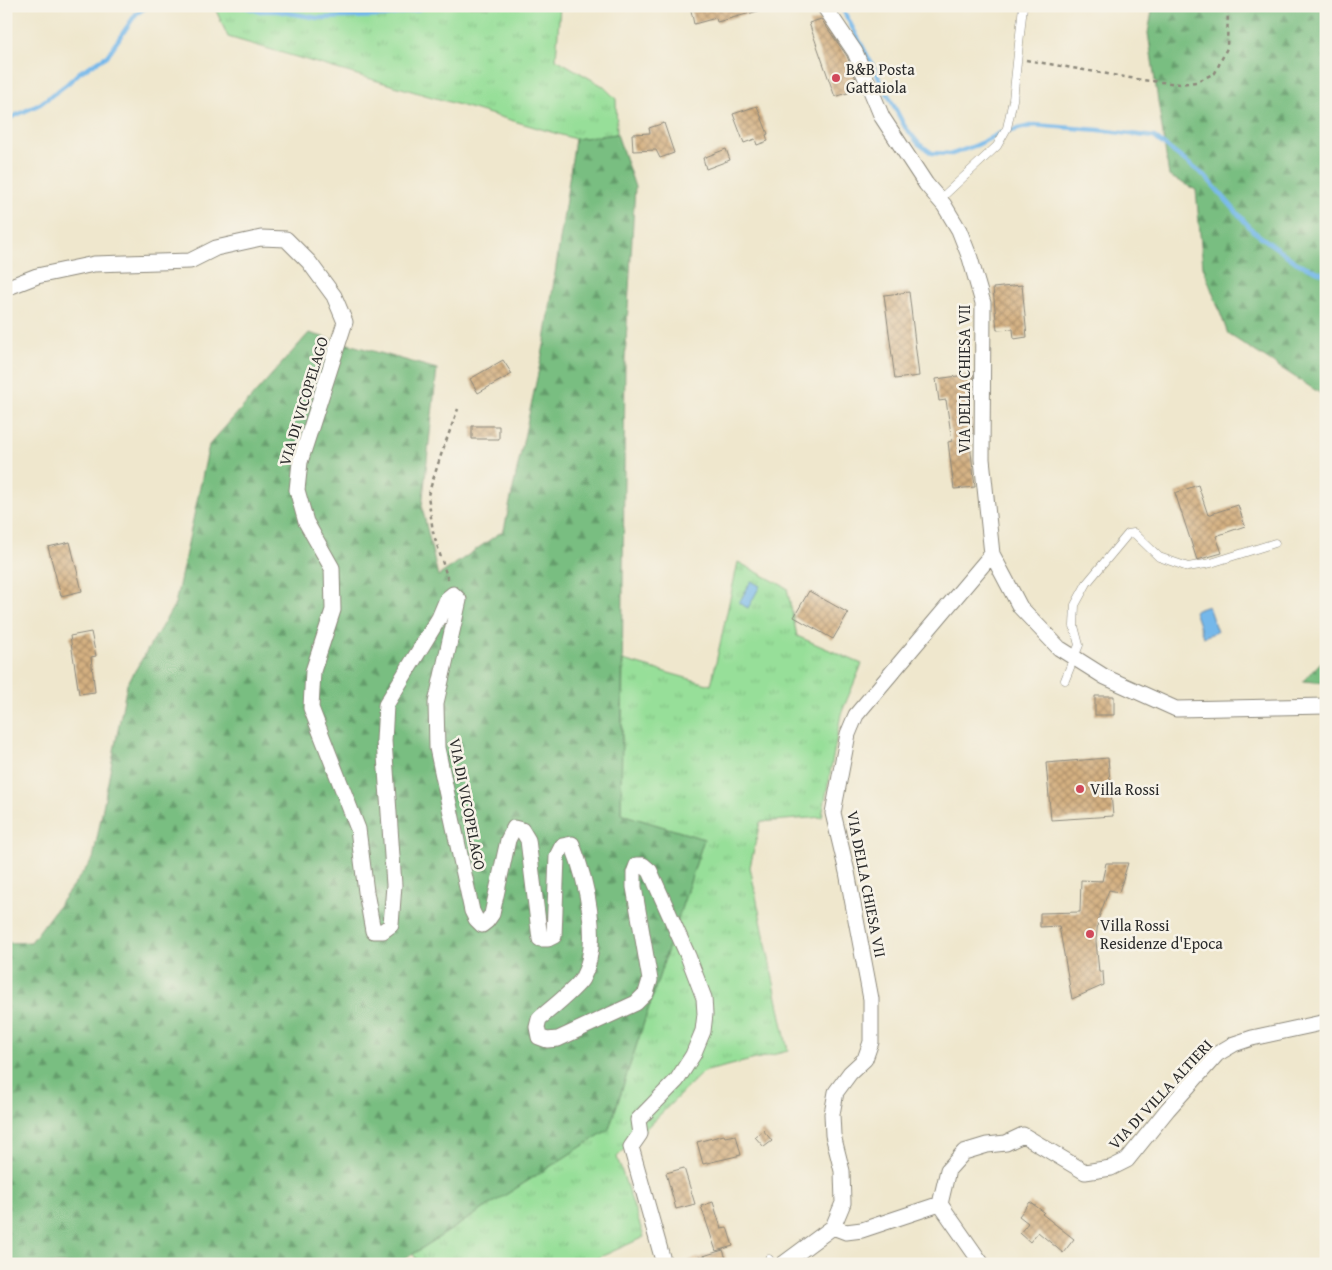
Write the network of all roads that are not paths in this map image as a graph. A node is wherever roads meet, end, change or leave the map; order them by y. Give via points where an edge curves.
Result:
1 (824, 6) edge
2 (1023, 6) edge
3 (939, 200) junction
4 (6, 288) edge
5 (1275, 543) dead end
6 (992, 554) junction
7 (1073, 657) junction
8 (1065, 680) dead end
9 (1326, 706) edge
10 (1326, 1022) edge
11 (940, 1204) junction
12 (833, 1227) junction
13 (772, 1262) edge
14 (664, 1264) edge
15 (982, 1264) edge

1 - 3 street, VIA DELLA CHIESA VII via 855,52 882,117
2 - 3 lane via 1007,128 997,146
3 - 6 street, VIA DELLA CHIESA VII via 959,230 983,303 982,459
4 - 14 street, VIA DI VICOPELAGO via 37,276 94,264 190,261 216,248 261,238 286,239 309,262 334,296 346,322 300,462 297,490 306,522 332,568 333,610 312,671 311,708 358,829 373,931 383,931 391,925 394,885 384,741 386,705 439,618 447,599 453,594 459,600 436,703 437,748 476,919 482,925 492,914 508,840 514,828 522,830 528,840 540,939 554,936 557,856 562,846 572,844 580,865 590,914 591,943 581,981 539,1019 539,1037 558,1039 636,1003 646,993 650,980 634,887 636,865 643,865 650,871 704,998 704,1031 693,1055 678,1080 638,1120 640,1134 631,1147
5 - 7 lane via 1188,567 1159,557 1134,532 1128,534 1087,583 1075,606 1074,626 1079,645
6 - 7 street, VIA DELLA CHIESA VII via 1020,608 1059,648
6 - 12 street, VIA DELLA CHIESA VII via 856,715 848,734 833,813 848,872 871,999 872,1025 865,1059 836,1092 833,1135 842,1171 843,1203
7 - 8 lane
7 - 9 street, VIA DELLA CHIESA VII via 1105,677 1176,709
10 - 11 street, VIA DI VILLA ALTIERI via 1252,1038 1217,1054 1127,1160 1111,1168 1085,1172 1023,1135 1006,1143 964,1152 948,1170
11 - 12 street via 862,1230 846,1232
11 - 15 street
12 - 13 street

